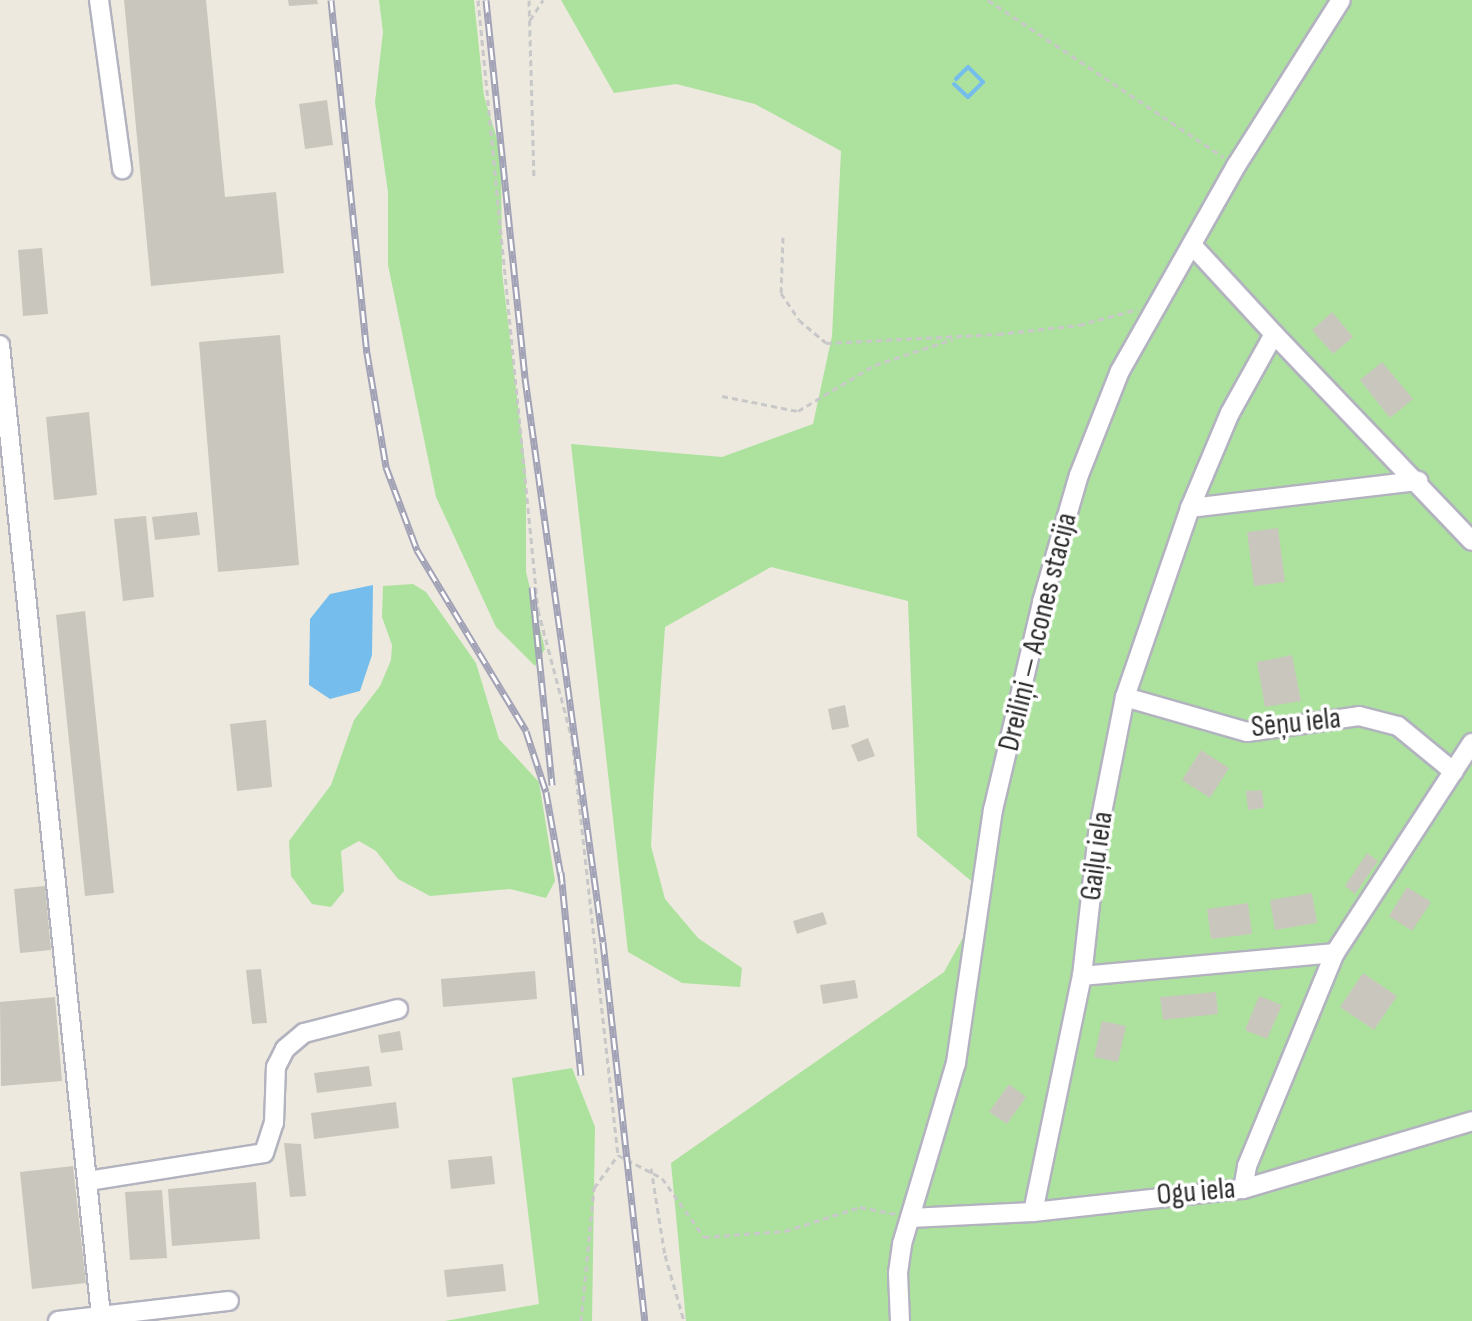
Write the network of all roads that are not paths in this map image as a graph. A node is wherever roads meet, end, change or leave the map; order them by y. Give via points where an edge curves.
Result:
1 (99, 0) edge
2 (1341, 0) edge
3 (122, 169) dead end
4 (1192, 245) junction
5 (1274, 334) junction
6 (0, 345) edge
7 (1418, 481) junction
8 (1190, 508) junction
9 (1472, 541) edge
10 (1125, 697) junction
11 (1472, 743) edge
12 (1454, 772) junction
13 (1335, 953) junction
14 (1082, 976) junction
15 (398, 1009) dead end
16 (1472, 1121) edge
17 (88, 1181) junction
18 (1243, 1189) junction
19 (1033, 1212) junction
20 (910, 1218) junction
21 (229, 1301) dead end
22 (101, 1316) junction
23 (58, 1321) edge
24 (900, 1321) edge

1 - 3 street
2 - 4 street, Dreiliņi — Acones stacija
4 - 5 street
4 - 20 street, Dreiliņi — Acones stacija via 1120,371 1079,475 1042,602 993,810 956,1063
5 - 7 street
5 - 8 street, Gaiļu iela via 1230,413
6 - 17 street
7 - 8 street
7 - 9 street
8 - 10 street, Gaiļu iela
10 - 12 street, Sēņu iela via 1247,732 1359,716 1398,726
10 - 14 street, Gaiļu iela via 1098,833
11 - 12 street
12 - 13 street
13 - 14 street
13 - 18 street via 1247,1166
14 - 19 street, Gaiļu iela
15 - 17 street via 304,1033 285,1049 276,1067 274,1123 264,1153
16 - 18 street, Ogu iela
17 - 22 street
18 - 19 street, Ogu iela
19 - 20 street, Ogu iela
20 - 24 street, Dreiliņi — Acones stacija via 898,1273
21 - 22 street
22 - 23 street

